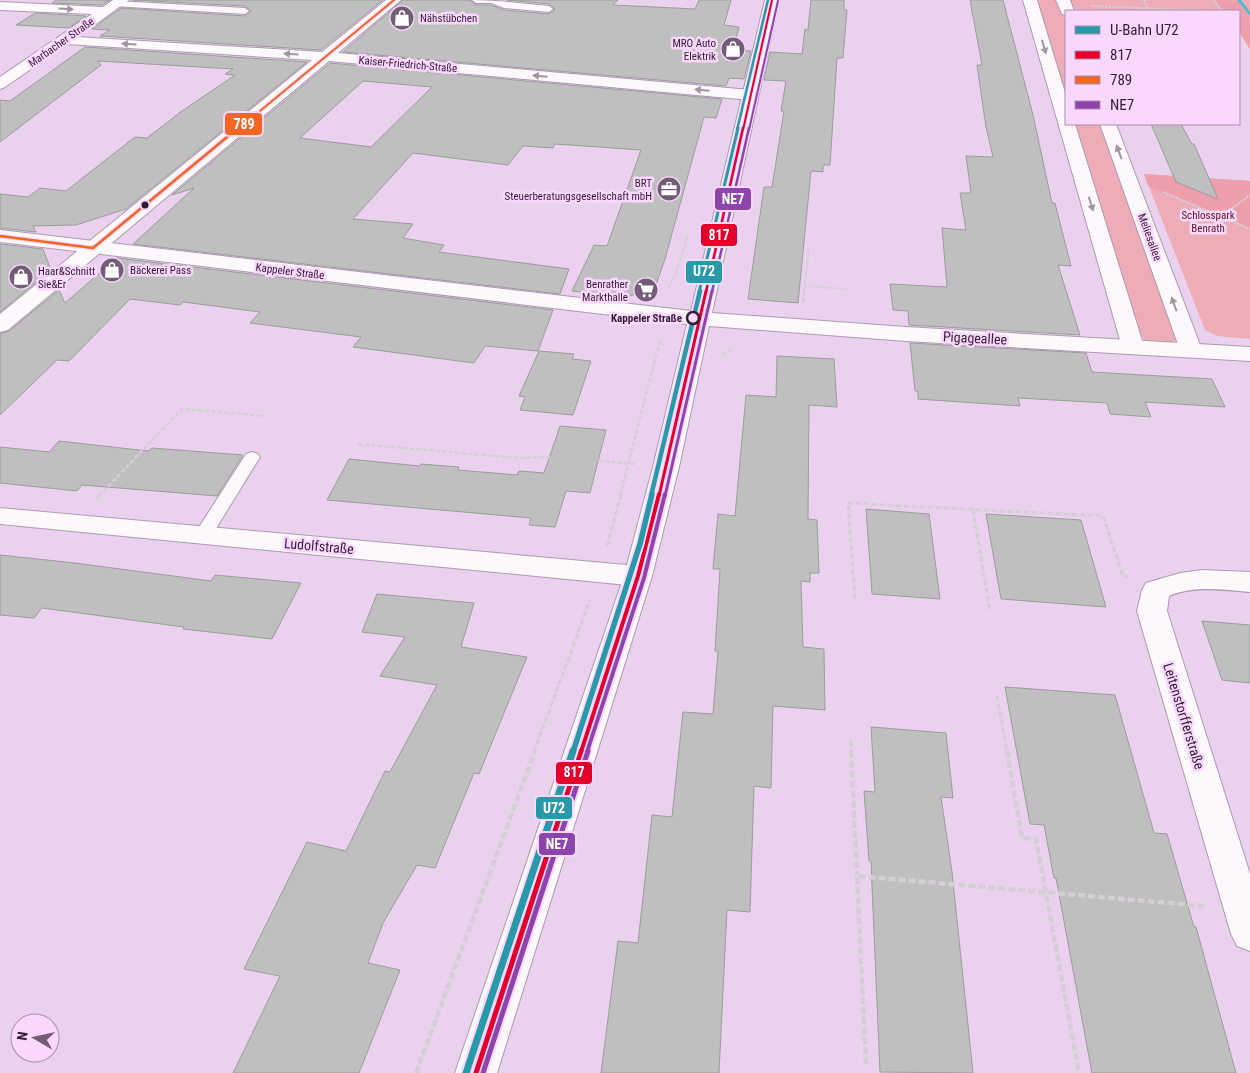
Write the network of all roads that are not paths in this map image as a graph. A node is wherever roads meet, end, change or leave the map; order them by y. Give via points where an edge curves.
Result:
1 (394, 0) edge
2 (476, 0) edge
3 (772, 0) edge
4 (1030, 0) edge
5 (115, 5) edge
6 (0, 6) edge
7 (549, 9) dead end
8 (246, 11) dead end
9 (65, 40) junction
10 (325, 57) junction
11 (0, 84) edge
12 (750, 95) junction
13 (1065, 120) edge
14 (1067, 125) edge
15 (1108, 125) edge
16 (0, 236) edge
17 (93, 248) junction
18 (699, 319) junction
19 (0, 325) edge
20 (1133, 347) junction
21 (1191, 350) junction
22 (1250, 354) edge
23 (252, 457) dead end
24 (0, 516) edge
25 (203, 535) junction
26 (638, 576) junction
27 (1250, 582) edge
28 (1246, 922) edge
29 (476, 1073) edge

1 - 10 street
2 - 7 lane
3 - 12 street
4 -> 13 street
6 -> 5 street
5 - 8 lane
5 - 9 street, Marbacher Straße
10 -> 9 street, Kaiser-Friedrich-Straße
9 - 11 street, Marbacher Straße
12 -> 10 street, Kaiser-Friedrich-Straße
10 - 17 street
12 - 18 street
14 -> 20 street
21 -> 15 street, Meliesallee
16 - 17 street, Kappeler Straße
17 - 18 street, Kappeler Straße
17 - 19 street
18 - 20 street, Pigageallee
18 - 26 street
20 - 21 street, Pigageallee
21 - 22 street, Pigageallee
23 - 25 lane
24 - 25 street, Ludolfstraße
25 - 26 street, Ludolfstraße
26 - 29 street
27 - 28 street, Leitenstorfferstraße via 1196,578 1173,582 1156,590 1152,610

